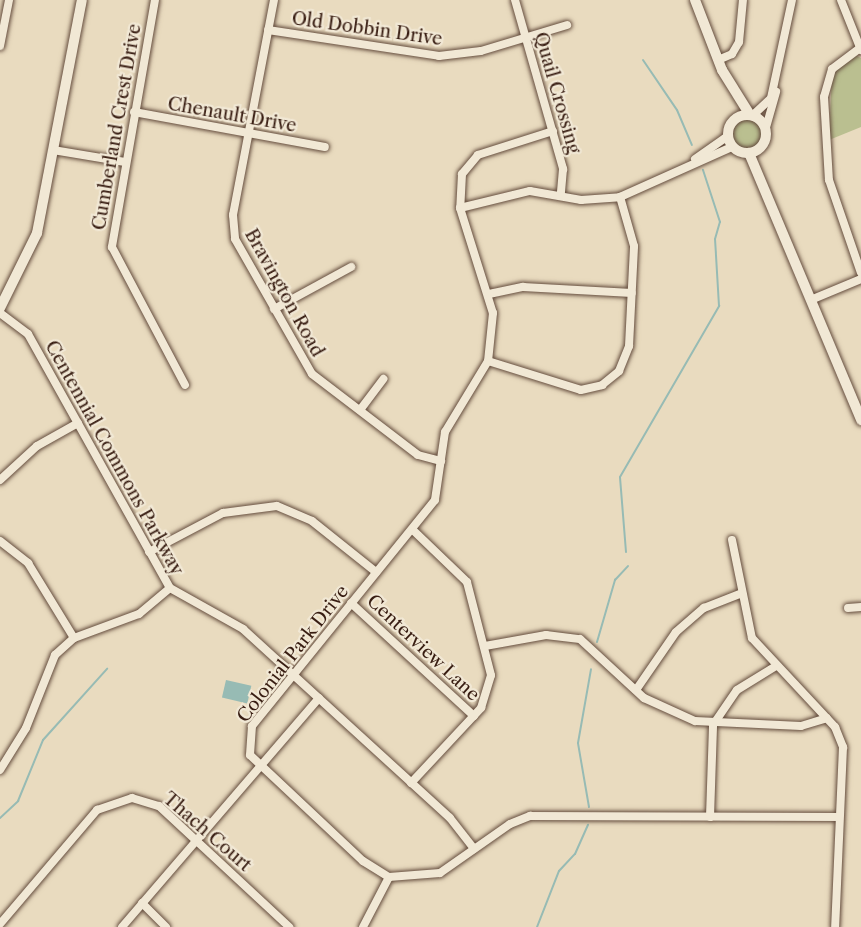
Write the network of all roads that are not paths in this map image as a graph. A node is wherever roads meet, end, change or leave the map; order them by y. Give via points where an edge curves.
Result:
1 (9, 0) edge
2 (82, 0) edge
3 (155, 0) edge
4 (274, 0) edge
5 (515, 0) edge
6 (695, 0) edge
7 (743, 0) edge
8 (792, 0) edge
9 (840, 0) edge
10 (567, 25) dead end
11 (268, 30) junction
12 (526, 38) junction
13 (0, 46) edge
14 (860, 49) edge
15 (720, 65) junction
16 (775, 81) junction
17 (134, 112) junction
18 (751, 116) junction
19 (735, 119) junction
20 (553, 131) junction
21 (765, 131) junction
22 (247, 132) junction
23 (728, 136) junction
24 (325, 147) dead end
25 (732, 147) junction
26 (760, 148) junction
27 (53, 150) junction
28 (749, 153) junction
29 (695, 159) junction
30 (125, 162) junction
31 (561, 194) junction
32 (620, 197) junction
33 (772, 198) junction
34 (460, 208) junction
35 (351, 267) dead end
36 (861, 273) edge
37 (861, 279) edge
38 (632, 293) junction
39 (489, 294) junction
40 (813, 299) junction
41 (274, 309) junction
42 (0, 311) edge
43 (488, 361) junction
44 (382, 379) dead end
45 (185, 385) dead end
46 (360, 410) junction
47 (861, 420) edge
48 (78, 423) junction
49 (441, 460) junction
50 (0, 480) edge
51 (412, 529) junction
52 (732, 540) dead end
53 (0, 541) edge
54 (149, 552) junction
55 (376, 572) junction
56 (170, 588) junction
57 (742, 593) junction
58 (351, 603) junction
59 (861, 607) edge
60 (848, 608) dead end
61 (74, 638) junction
62 (485, 646) junction
63 (776, 666) junction
64 (292, 675) junction
65 (636, 690) junction
66 (318, 698) junction
67 (474, 716) junction
68 (828, 718) junction
69 (713, 724) junction
70 (259, 766) junction
71 (0, 770) edge
72 (411, 783) junction
73 (710, 817) junction
74 (839, 818) junction
75 (196, 840) junction
76 (474, 849) junction
77 (390, 877) junction
78 (142, 903) junction
79 (0, 924) edge
80 (122, 927) edge
81 (166, 927) edge
82 (289, 927) edge
83 (363, 927) edge
84 (836, 927) edge

1 - 13 street
2 - 27 main road
3 - 17 street, Cumberland Crest Drive
4 - 11 street, Bravington Road
5 - 12 street, Quail Crossing
6 - 15 main road
7 - 15 street via 739,42
8 - 16 street
9 - 14 street
10 - 12 street, Old Dobbin Drive
11 - 12 street, Old Dobbin Drive via 439,56
11 - 22 street, Bravington Road
12 - 20 street, Quail Crossing
14 - 36 street via 832,69 824,97 829,180
15 - 18 main road
15 - 19 main road
16 - 18 street via 767,107
16 - 21 street via 775,110
17 - 22 street, Chenault Drive
17 - 30 street, Cumberland Crest Drive
18 - 19 main road
18 - 21 main road
19 - 23 main road
20 - 31 street, Quail Crossing via 563,169
20 - 34 street, Colonial Park Drive via 478,155 462,174
21 - 26 main road
22 - 24 street, Chenault Drive
22 - 41 street, Bravington Road via 233,232
23 - 25 main road
23 - 29 street
25 - 28 main road
25 - 29 street
26 - 28 main road
26 - 33 main road
27 - 30 street
27 - 42 main road via 37,233
28 - 33 main road
29 - 32 street
30 - 45 street, Cumberland Crest Drive via 113,254
31 - 32 street via 581,200
31 - 34 street via 509,193
32 - 38 street via 634,246
33 - 40 main road
34 - 39 street, Colonial Park Drive
35 - 41 street
37 - 40 street
38 - 39 street via 523,286
38 - 43 street via 626,360 602,385 570,388
39 - 43 street, Colonial Park Drive via 494,328
40 - 47 main road
41 - 46 street, Bravington Road via 312,374
42 - 48 street, Centennial Commons Parkway via 28,334
43 - 49 street, Colonial Park Drive via 450,421
44 - 46 street
46 - 49 street, Bravington Road via 418,455
48 - 50 street via 37,446
48 - 54 street, Centennial Commons Parkway
49 - 51 street, Colonial Park Drive via 435,500
51 - 55 street, Colonial Park Drive
51 - 62 street via 467,582
52 - 57 street
53 - 61 street via 28,563
54 - 55 street via 223,513 277,506 312,521
54 - 56 street, Centennial Commons Parkway
55 - 58 street, Colonial Park Drive
56 - 61 street via 140,615
56 - 64 street, Centennial Commons Parkway via 234,622
57 - 63 street via 752,638
57 - 65 street via 704,609 676,632
58 - 64 street, Colonial Park Drive
58 - 67 street, Centerview Lane
59 - 60 street
61 - 71 street via 47,669 26,728
62 - 65 street via 546,635 571,637
62 - 67 street via 490,688
63 - 68 street
63 - 69 street via 737,690
64 - 66 street, Centennial Commons Parkway
64 - 70 street, Colonial Park Drive via 247,736 250,755
65 - 69 street via 668,712
66 - 70 street
66 - 72 street, Centennial Commons Parkway
67 - 72 street
68 - 69 street via 801,726
68 - 74 street via 843,747
69 - 73 street
70 - 75 street
70 - 77 street, Colonial Park Drive via 363,861
72 - 76 street, Centennial Commons Parkway
73 - 74 street
73 - 76 street via 530,816
74 - 84 street
75 - 78 street
75 - 79 street, Thach Court via 145,800 107,803
75 - 82 street, Thach Court
76 - 77 street via 440,873
77 - 83 street
78 - 80 street
78 - 81 street

